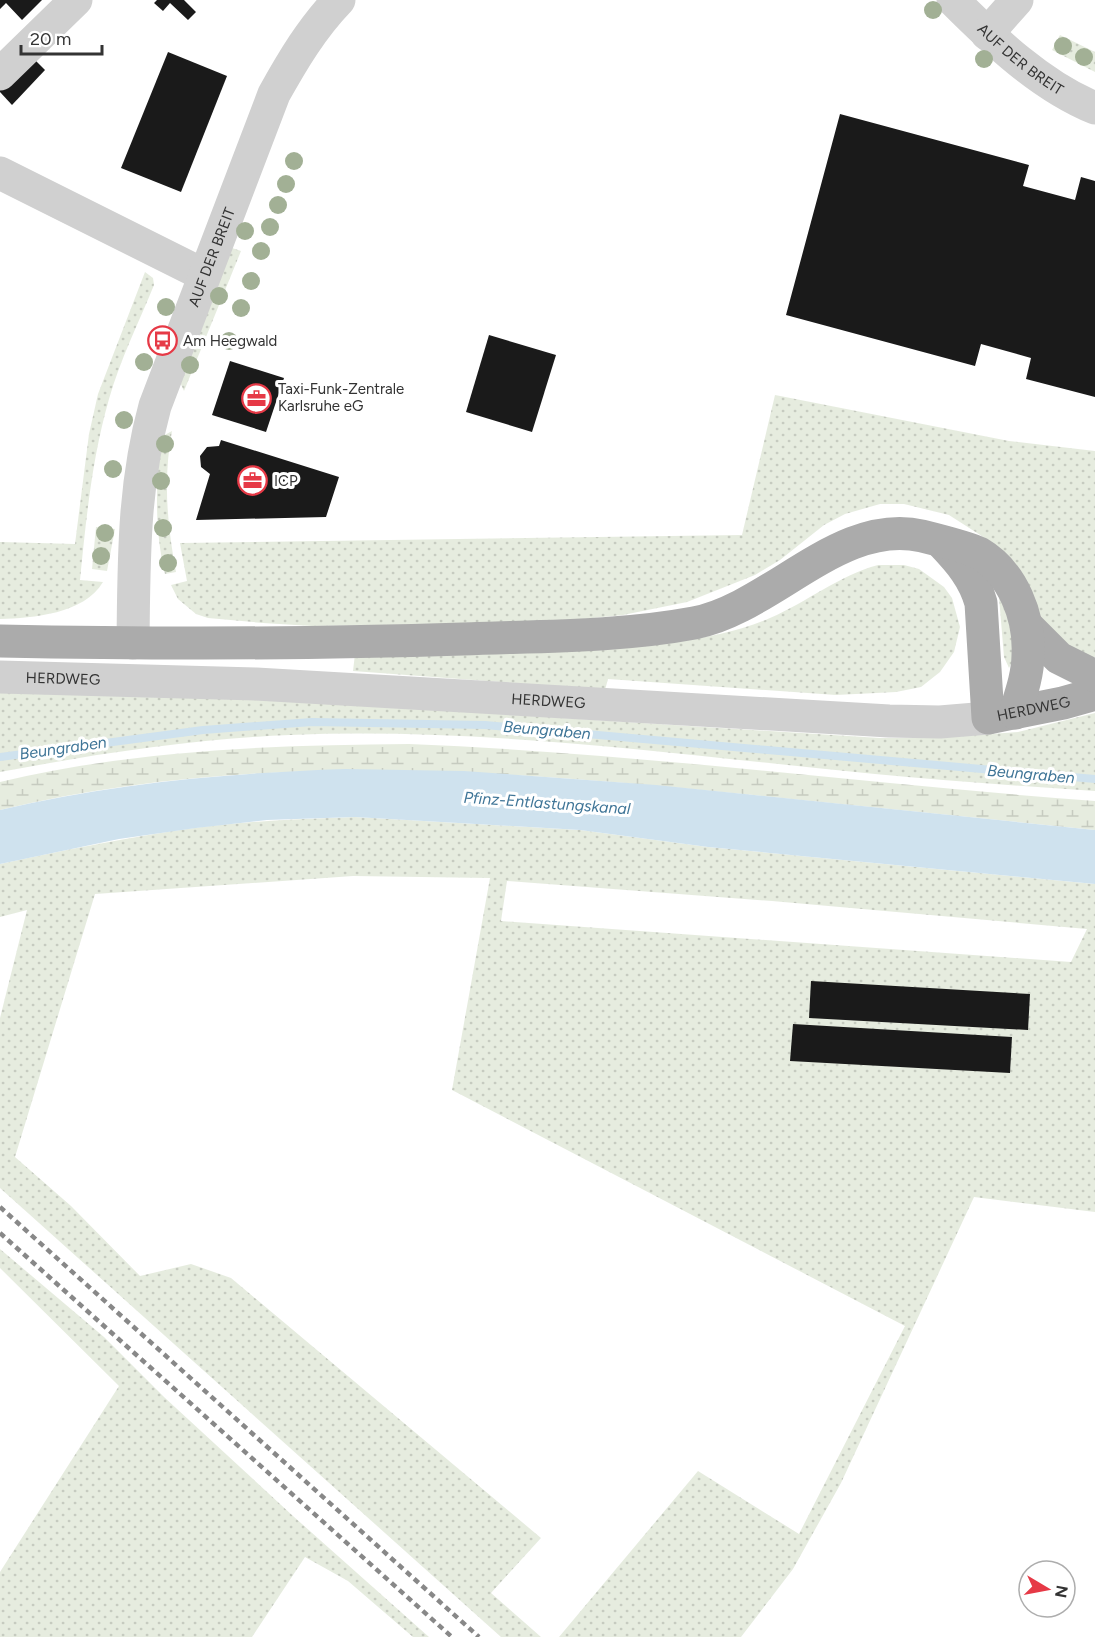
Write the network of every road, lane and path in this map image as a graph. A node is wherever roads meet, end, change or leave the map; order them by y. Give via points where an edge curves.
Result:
1 (76, 0) edge
2 (339, 0) edge
3 (953, 0) edge
4 (1017, 0) edge
5 (987, 34) junction
6 (0, 74) edge
7 (1095, 108) edge
8 (0, 173) edge
9 (204, 275) junction
10 (942, 543) junction
11 (1027, 626) junction
12 (0, 641) edge
13 (133, 643) junction
14 (1095, 676) edge
15 (0, 677) edge
16 (1095, 694) edge
17 (1001, 715) junction

1 - 6 street
2 - 9 street, AUF DER BREIT via 295,56 274,94
3 - 5 street, AUF DER BREIT
4 - 5 street
5 - 7 street, AUF DER BREIT via 1035,73
8 - 9 street
9 - 13 street, AUF DER BREIT via 142,452
10 - 11 main road via 977,552 999,569 1014,591
10 - 13 main road via 899,534 852,542 726,613 696,622 640,630 359,642
10 - 17 main road via 976,586
11 - 14 main road via 1059,658
11 - 17 main road via 1029,657
12 - 13 main road
15 - 17 street, HERDWEG via 256,684 889,721 940,722
16 - 17 main road, HERDWEG

